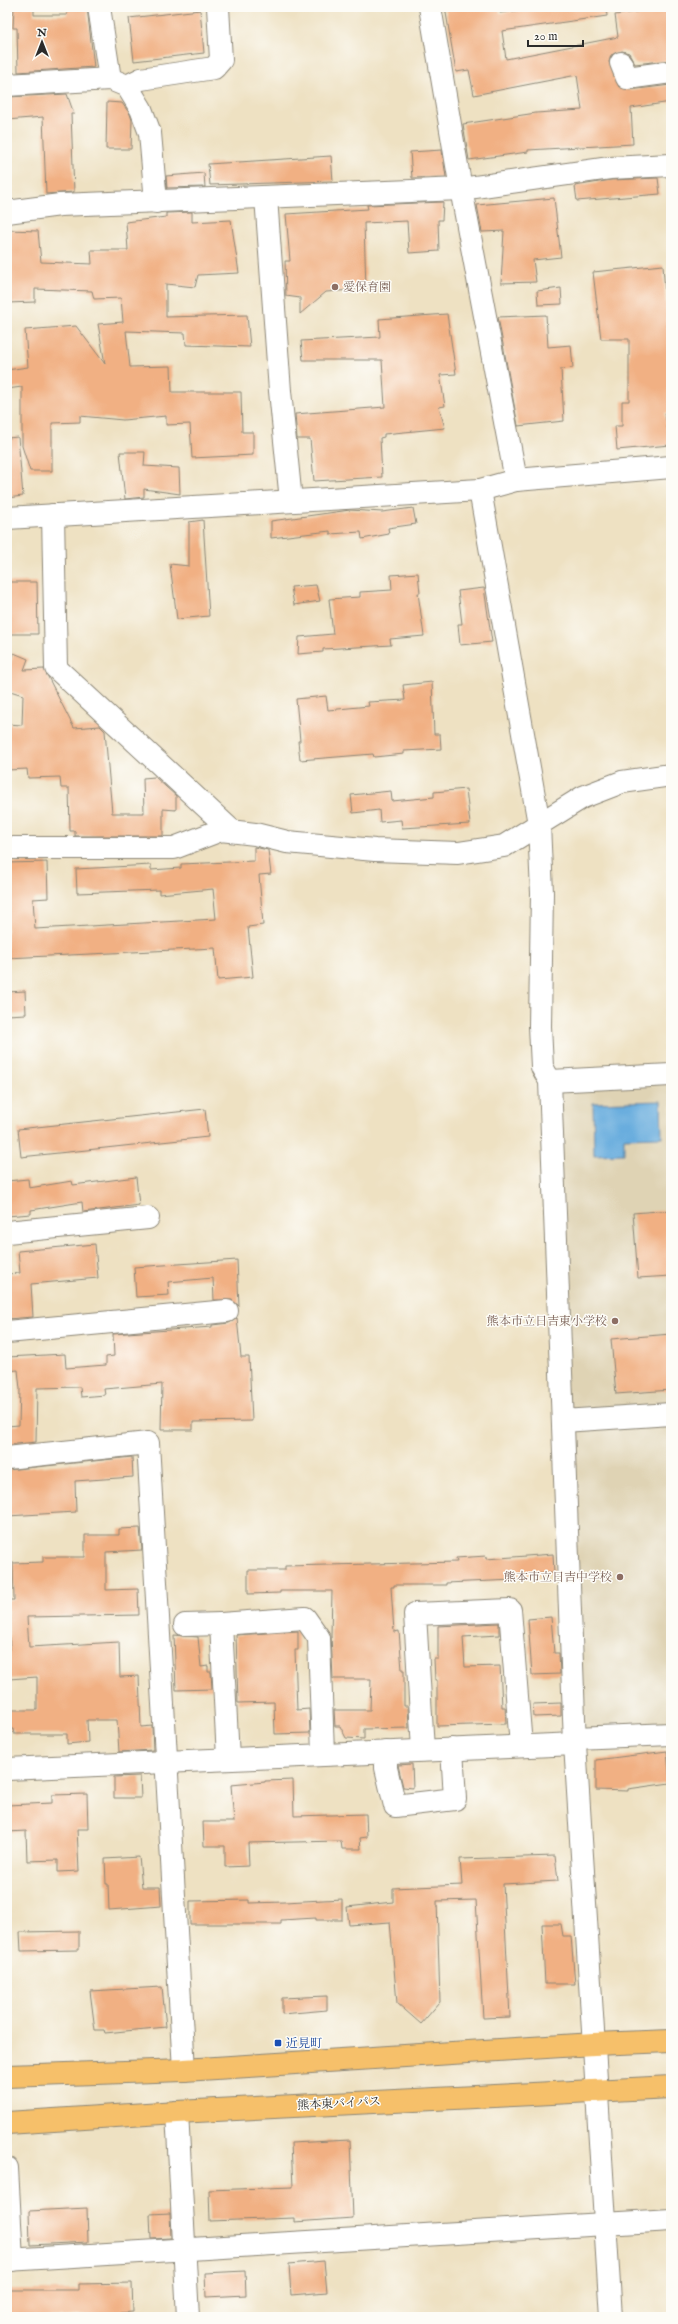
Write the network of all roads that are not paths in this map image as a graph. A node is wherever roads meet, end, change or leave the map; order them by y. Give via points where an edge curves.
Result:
1 (99, 7) edge
2 (218, 7) edge
3 (430, 7) edge
4 (621, 63) dead end
5 (671, 72) edge
6 (118, 82) junction
7 (7, 85) edge
8 (671, 165) edge
9 (461, 189) junction
10 (266, 198) junction
11 (156, 202) junction
12 (7, 212) edge
13 (671, 467) edge
14 (516, 480) junction
15 (480, 490) junction
16 (291, 501) junction
17 (53, 515) junction
18 (7, 518) edge
19 (671, 775) edge
20 (539, 824) junction
21 (232, 831) junction
22 (7, 848) edge
23 (671, 1075) edge
24 (550, 1081) junction
25 (148, 1218) dead end
26 (7, 1232) edge
27 (227, 1311) dead end
28 (7, 1332) edge
29 (671, 1414) edge
30 (563, 1421) junction
31 (7, 1458) edge
32 (221, 1624) junction
33 (185, 1625) dead end
34 (671, 1734) edge
35 (575, 1741) junction
36 (521, 1746) junction
37 (452, 1749) junction
38 (423, 1750) junction
39 (386, 1752) junction
40 (323, 1754) junction
41 (228, 1758) junction
42 (166, 1761) junction
43 (7, 1769) edge
44 (671, 2041) edge
45 (594, 2044) junction
46 (184, 2070) junction
47 (7, 2076) edge
48 (671, 2087) edge
49 (597, 2089) junction
50 (177, 2112) junction
51 (7, 2123) edge
52 (7, 2168) edge
53 (671, 2220) edge
54 (606, 2224) junction
55 (184, 2250) junction
56 (10, 2260) edge
57 (188, 2317) edge
58 (611, 2317) edge

1 - 6 street
2 - 6 street via 221,60 214,68
3 - 9 street
4 - 5 street via 627,78
6 - 7 street
6 - 11 street via 141,109 150,133
8 - 9 street via 610,168
9 - 10 street
9 - 14 street
10 - 11 street
10 - 16 street
11 - 12 street via 60,205
13 - 14 street
14 - 15 street
15 - 16 street
15 - 20 street
16 - 17 street
17 - 18 street
17 - 21 street via 56,668
19 - 20 street via 622,782 583,797
20 - 21 street via 504,846 458,853 375,850 287,842
20 - 24 street via 542,893 540,1026 542,1067
21 - 22 street via 221,830 174,848
23 - 24 street
24 - 30 street
25 - 26 street
27 - 28 street
29 - 30 street
30 - 35 street
31 - 42 street via 148,1443
32 - 33 street
32 - 40 street via 305,1618 318,1638
32 - 41 street
34 - 35 street
35 - 36 street
35 - 45 street
36 - 37 street
36 - 38 street via 510,1610 502,1610 415,1614
37 - 38 street
37 - 39 street via 455,1798 395,1806 386,1768
38 - 39 street
39 - 40 street
40 - 41 street
41 - 42 street
42 - 43 street
42 - 46 street
44 - 45 highway
45 - 46 highway
45 - 49 street
46 - 47 highway
48 - 49 highway, 熊本東バイパス
49 - 50 highway, 熊本東バイパス
49 - 54 street
50 - 51 highway, 熊本東バイパス
50 - 55 street
52 - 56 street
53 - 54 street
54 - 55 street
54 - 58 street
55 - 56 street
55 - 57 street

